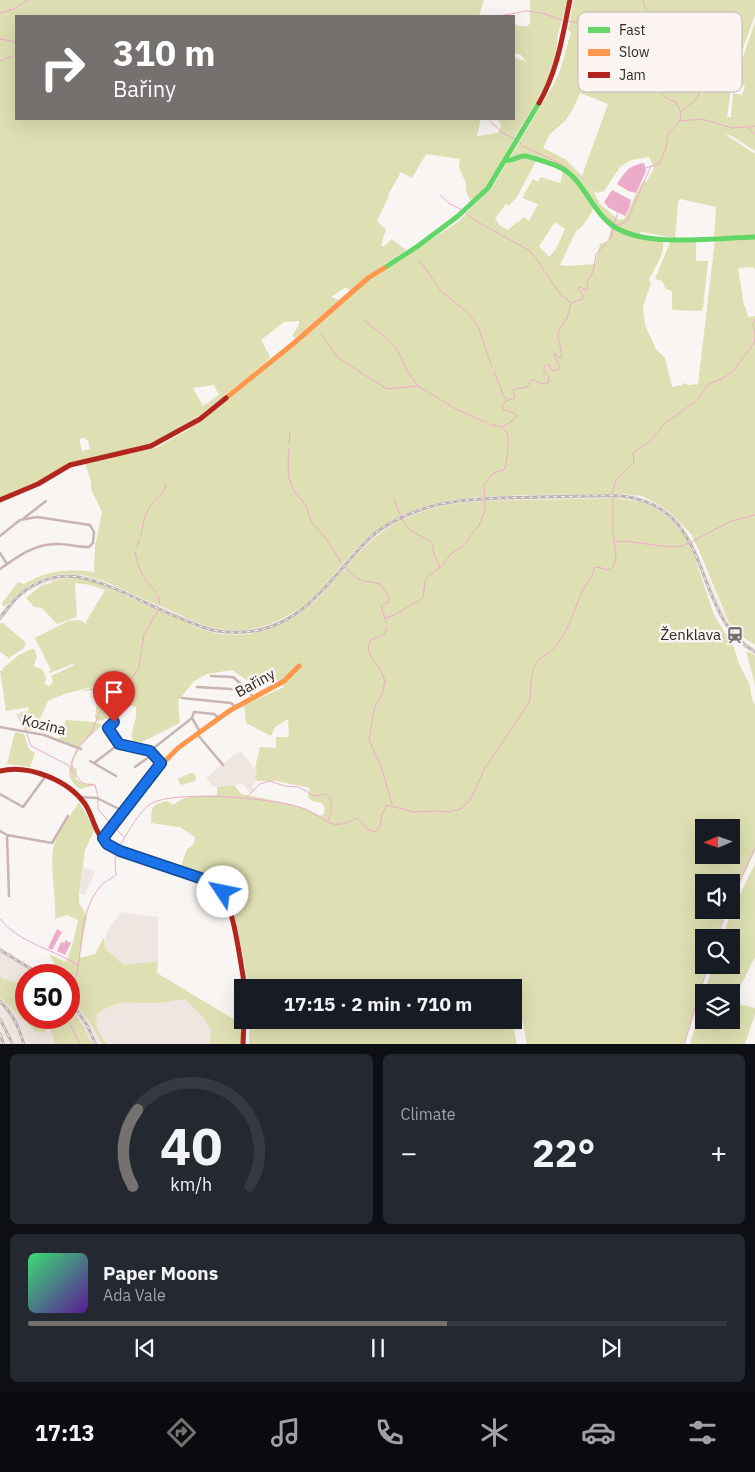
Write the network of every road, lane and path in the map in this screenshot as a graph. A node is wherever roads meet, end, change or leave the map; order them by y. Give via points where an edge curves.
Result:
1 (570, 0) edge
2 (506, 160) junction
3 (755, 237) edge
4 (0, 500) edge
5 (46, 501) dead end
6 (34, 510) junction
7 (38, 517) junction
8 (22, 519) junction
9 (0, 536) edge
10 (0, 553) edge
11 (8, 564) junction
12 (0, 569) edge
13 (299, 666) dead end
14 (211, 676) dead end
15 (197, 687) dead end
16 (248, 690) junction
17 (252, 697) junction
18 (182, 698) dead end
19 (236, 708) junction
20 (192, 718) junction
21 (220, 719) junction
22 (114, 722) dead end
23 (0, 727) edge
24 (198, 733) junction
25 (119, 744) junction
26 (81, 749) dead end
27 (152, 752) junction
28 (90, 760) dead end
29 (94, 763) junction
30 (161, 763) junction
31 (223, 765) dead end
32 (135, 767) dead end
33 (0, 771) edge
34 (116, 776) dead end
35 (45, 777) junction
36 (0, 794) edge
37 (79, 797) junction
38 (123, 811) junction
39 (68, 816) dead end
40 (0, 831) edge
41 (7, 836) junction
42 (103, 838) junction
43 (9, 896) dead end
44 (242, 979) edge
45 (244, 1029) edge
46 (243, 1044) edge

1 - 2 street via 554,74
2 - 3 street via 524,156 562,168 606,222 621,231 670,240
2 - 4 street via 484,193 447,225 368,278 200,419 159,443 74,463
5 - 6 street
6 - 7 street
6 - 8 street
7 - 8 street
7 - 11 street via 90,525 94,530 92,544 87,547 44,545 27,550
8 - 9 street
10 - 11 street
11 - 12 street
13 - 17 street, Bařiny via 293,676 282,684
14 - 16 street via 233,677
15 - 16 street
16 - 17 street
17 - 19 street, Bařiny
18 - 19 street via 232,703
19 - 21 street, Bařiny
20 - 21 street via 194,712 214,714
20 - 24 street
20 - 27 street
21 - 24 street, Bařiny
22 - 25 street via 108,728
23 - 26 street, Kozina via 44,735
24 - 30 street, Bařiny
24 - 31 street
25 - 27 street
25 - 29 street
27 - 30 street
27 - 32 street
28 - 29 street
29 - 34 street
30 - 38 street, Bařiny
33 - 35 street via 18,768
35 - 36 street via 24,807
35 - 37 street
37 - 38 street via 97,798
37 - 42 street
38 - 42 street, Bařiny
39 - 41 street via 52,843
40 - 41 street
41 - 43 street
42 - 44 street via 118,850 209,881 219,888 228,907
45 - 46 street

